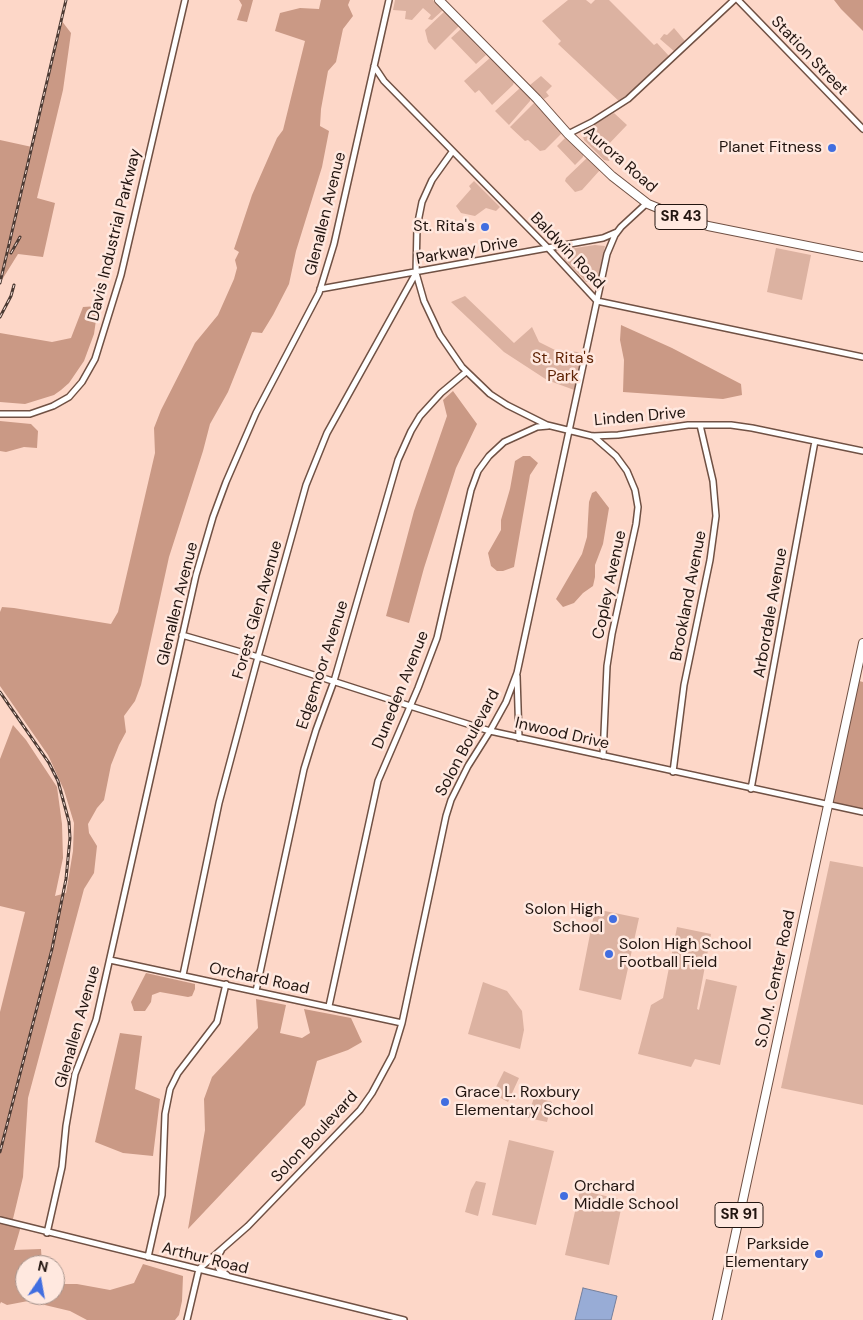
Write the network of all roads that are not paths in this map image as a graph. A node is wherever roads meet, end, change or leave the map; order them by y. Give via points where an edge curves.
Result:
1 (185, 0) edge
2 (389, 0) edge
3 (439, 0) edge
4 (734, 0) edge
5 (738, 0) edge
6 (374, 66) junction
7 (863, 129) edge
8 (568, 134) junction
9 (452, 152) junction
10 (647, 203) junction
11 (617, 232) junction
12 (549, 249) junction
13 (863, 257) edge
14 (416, 273) junction
15 (320, 289) junction
16 (597, 301) junction
17 (863, 357) edge
18 (466, 372) junction
19 (0, 414) edge
20 (700, 425) junction
21 (550, 426) junction
22 (569, 431) junction
23 (592, 436) junction
24 (815, 441) junction
25 (863, 451) edge
26 (182, 635) junction
27 (863, 647) edge
28 (258, 656) junction
29 (516, 672) junction
30 (334, 681) junction
31 (410, 706) junction
32 (490, 731) junction
33 (519, 738) junction
34 (603, 756) junction
35 (673, 772) junction
36 (752, 789) junction
37 (827, 805) junction
38 (863, 812) edge
39 (110, 960) junction
40 (183, 975) junction
41 (226, 984) junction
42 (256, 991) junction
43 (329, 1006) junction
44 (402, 1023) junction
45 (0, 1220) edge
46 (48, 1233) junction
47 (223, 1248) junction
48 (148, 1257) junction
49 (199, 1269) junction
50 (231, 1278) junction
51 (187, 1320) edge
52 (404, 1320) edge
53 (717, 1320) edge

1 - 19 street, Davis Industrial Parkway via 121,275 95,359 69,397 30,414
2 - 6 street, Glenallen Avenue
3 - 8 main road, Aurora Road / SR 43
4 - 8 street via 628,99
5 - 7 street, Station Street
6 - 9 street, Baldwin Road via 384,81
6 - 15 street, Glenallen Avenue via 334,244
8 - 10 main road, Aurora Road / SR 43 via 612,176
9 - 12 street, Baldwin Road
9 - 14 street, Linden Drive via 435,175 422,202 417,226
10 - 11 street, Solon Boulevard
10 - 13 main road, Aurora Road / SR 43 via 708,226
11 - 12 street, Parkway Drive
11 - 16 street, Solon Boulevard via 607,254
12 - 14 street, Parkway Drive
12 - 16 street, Baldwin Road
14 - 15 street, Parkway Drive
14 - 18 street, Linden Drive via 424,301 440,335
14 - 28 street, Forest Glen Avenue via 317,456
15 - 26 street, Glenallen Avenue via 256,413 226,482 206,542
16 - 17 street, Baldwin Road
16 - 22 street, Solon Boulevard
18 - 21 street, Linden Drive via 507,405
18 - 30 street, Edgemoor Avenue via 430,404 404,444
20 - 23 street, Linden Drive
20 - 24 street, Linden Drive via 752,428
20 - 35 street, Brookland Avenue via 713,481 716,516 684,685
21 - 22 street, Linden Drive
21 - 31 street, Duneden Avenue via 537,427 504,442 478,471 437,638
22 - 23 street, Linden Drive
22 - 29 street, Solon Boulevard
23 - 34 street, Copley Avenue via 616,456 627,471 638,507 607,666
24 - 25 street, Linden Drive
24 - 36 street, Arbordale Avenue
26 - 28 street, Inwood Drive
26 - 39 street, Glenallen Avenue
27 - 37 main road, S.O.M. Center Road / SR 91
28 - 30 street, Inwood Drive
28 - 40 street, Forest Glen Avenue via 220,803
29 - 32 street, Solon Boulevard via 506,702
29 - 33 street
30 - 31 street, Inwood Drive
30 - 42 street, Edgemoor Avenue via 304,769
31 - 32 street, Inwood Drive
31 - 43 street, Duneden Avenue via 378,781
32 - 33 street, Inwood Drive
32 - 44 street, Solon Boulevard via 460,781 446,816
33 - 34 street, Inwood Drive
34 - 35 street, Inwood Drive
35 - 36 street, Inwood Drive
36 - 37 street, Inwood Drive
37 - 38 street, Inwood Drive
37 - 53 main road, S.O.M. Center Road / SR 91
39 - 40 street, Orchard Road
39 - 46 street, Glenallen Avenue via 96,1020 75,1074 62,1167
40 - 41 street, Orchard Road
41 - 42 street, Orchard Road
41 - 48 street via 217,1022 170,1089 165,1114 162,1195
42 - 43 street, Orchard Road
43 - 44 street, Orchard Road
44 - 47 street, Solon Boulevard via 388,1066 360,1110
45 - 46 street, Arthur Road
46 - 48 street, Arthur Road
47 - 49 street, Solon Boulevard
47 - 50 street via 217,1263
48 - 49 street, Arthur Road
49 - 50 street, Arthur Road
49 - 51 street
50 - 52 street, Arthur Road

